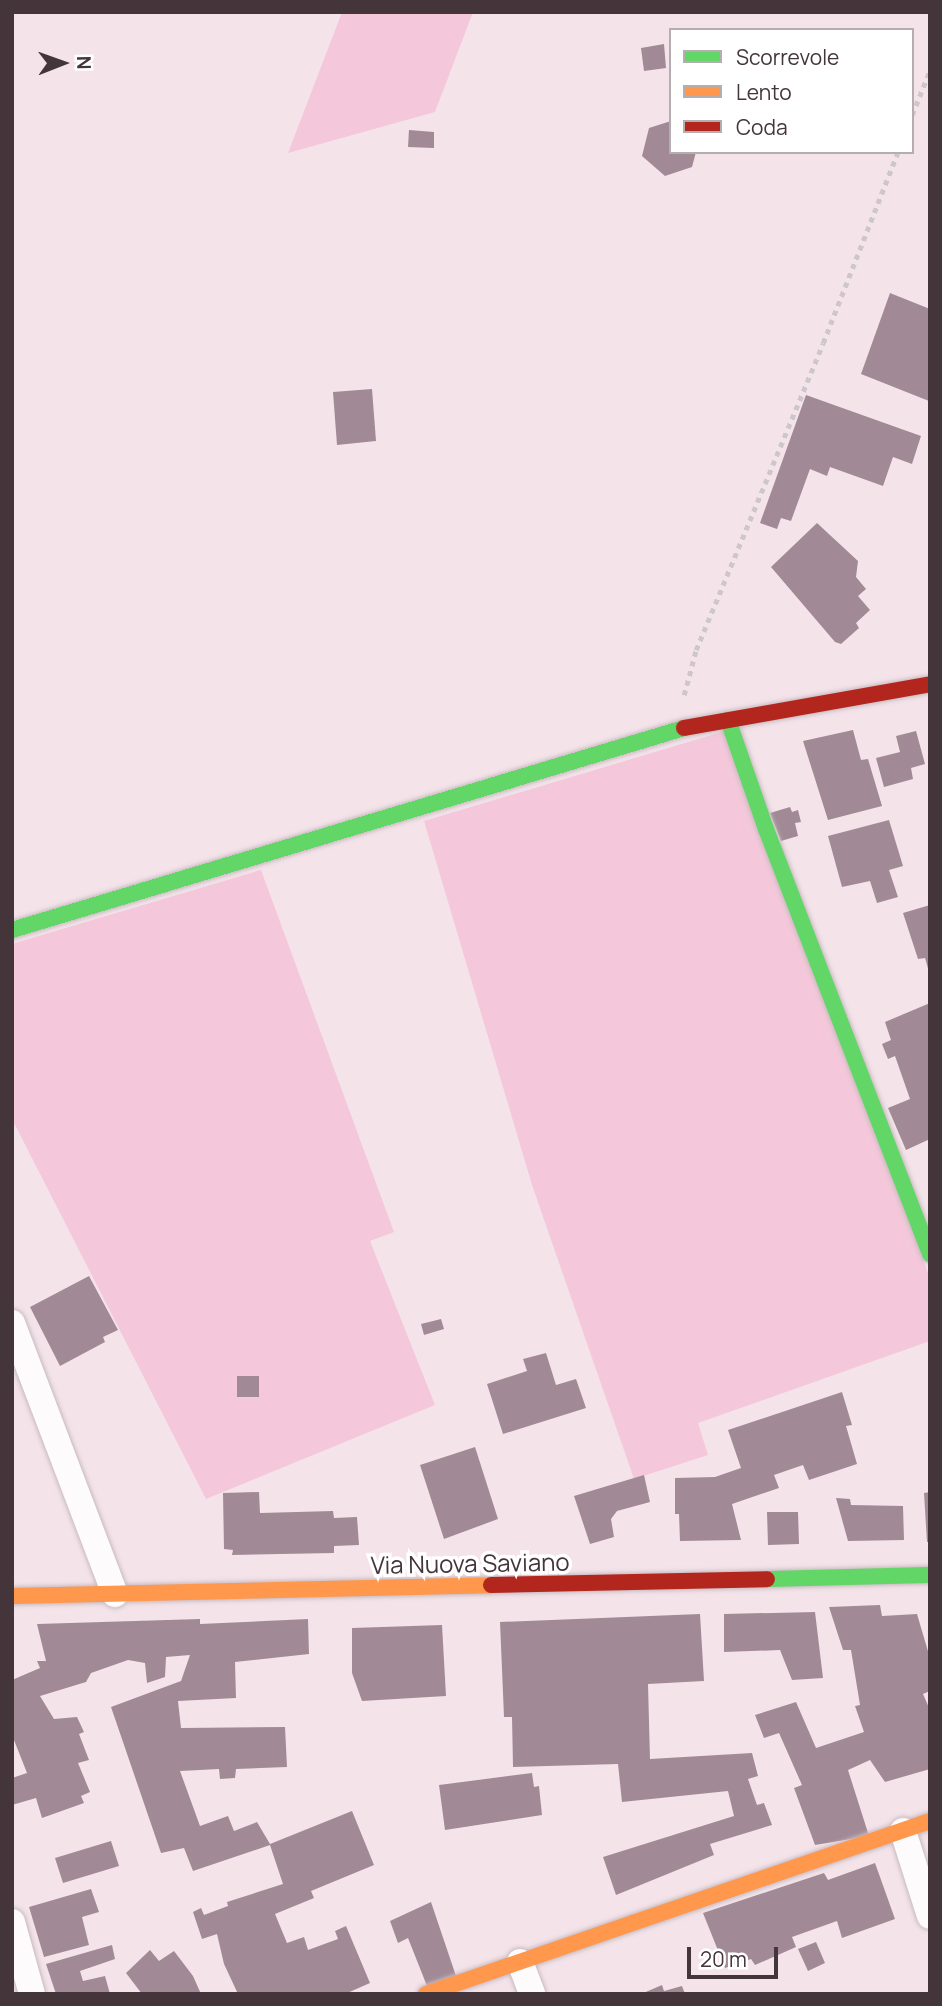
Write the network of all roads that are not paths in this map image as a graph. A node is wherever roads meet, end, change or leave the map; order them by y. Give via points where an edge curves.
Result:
1 (930, 684) edge
2 (729, 720) junction
3 (12, 930) edge
4 (930, 1255) edge
5 (12, 1323) edge
6 (930, 1575) edge
7 (115, 1594) junction
8 (12, 1596) edge
9 (930, 1821) edge
10 (903, 1831) junction
11 (930, 1916) edge
12 (12, 1922) edge
13 (16, 1953) edge
14 (520, 1962) junction
15 (32, 1994) edge
16 (426, 1994) edge
17 (532, 1994) edge

1 - 2 street
2 - 3 street via 677,729
2 - 4 street via 766,829
5 - 7 street
6 - 7 street, Via Nuova Saviano
7 - 8 street, Via Nuova Saviano
9 - 10 street
10 - 11 street
10 - 14 street
12 - 13 street
13 - 15 street
14 - 16 street
14 - 17 street

